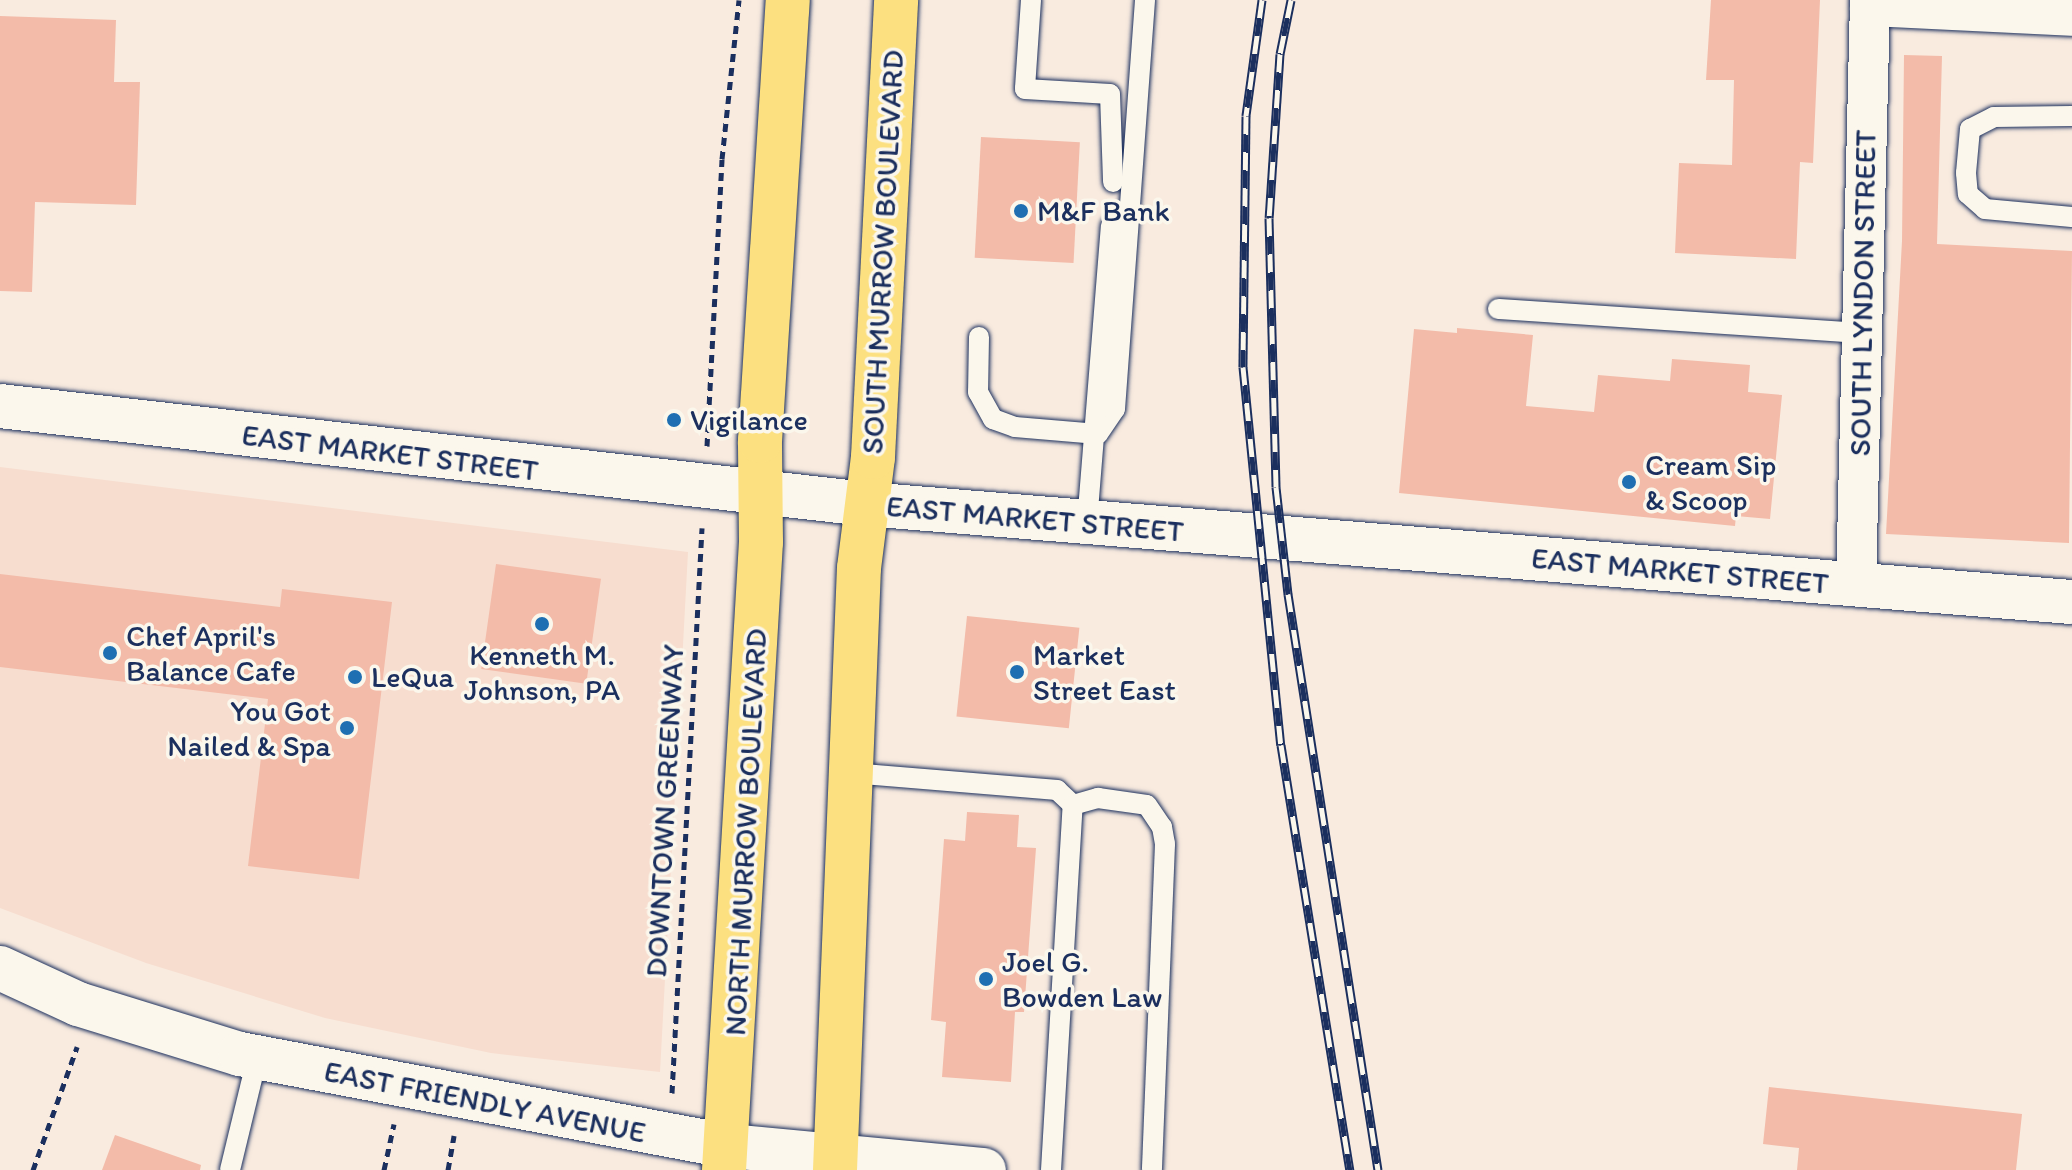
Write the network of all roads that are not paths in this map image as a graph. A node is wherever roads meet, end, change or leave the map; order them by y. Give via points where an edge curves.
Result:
1 (788, 0) edge
2 (896, 0) edge
3 (1031, 0) edge
4 (1145, 0) edge
5 (1870, 3) edge
6 (2072, 16) edge
7 (2072, 116) edge
8 (1113, 182) dead end
9 (2072, 217) edge
10 (1111, 226) dead end
11 (1498, 309) dead end
12 (1862, 333) junction
13 (979, 337) dead end
14 (0, 406) edge
15 (1098, 434) junction
16 (760, 494) junction
17 (866, 504) junction
18 (1087, 523) junction
19 (1856, 586) junction
20 (2072, 602) edge
21 (851, 773) junction
22 (1073, 805) junction
23 (0, 968) edge
24 (257, 1058) junction
25 (727, 1158) edge
26 (835, 1164) edge
27 (230, 1170) edge
28 (984, 1170) edge
29 (1051, 1170) edge
30 (1152, 1170) edge

1 - 16 main road
2 - 17 main road, SOUTH MURROW BOULEVARD
3 - 8 lane via 1025,89 1110,94
4 - 15 lane via 1115,409
5 - 6 street
5 - 12 street, SOUTH LYNDON STREET
7 - 9 lane via 1994,117 1970,129 1966,173 1968,194 1985,209
10 - 15 lane
11 - 12 lane
12 - 19 street, SOUTH LYNDON STREET
13 - 15 lane via 978,392 993,419 1015,427
14 - 16 main road, EAST MARKET STREET
15 - 18 lane
16 - 17 main road, EAST MARKET STREET
16 - 25 main road, NORTH MURROW BOULEVARD
17 - 18 main road, EAST MARKET STREET
17 - 21 main road
18 - 19 main road, EAST MARKET STREET
19 - 20 main road, EAST MARKET STREET
21 - 22 lane via 1057,790
21 - 26 main road
22 - 29 lane
22 - 30 lane via 1098,798 1147,805 1162,827
23 - 24 main road, EAST FRIENDLY AVENUE via 91,1008
24 - 25 main road, EAST FRIENDLY AVENUE
24 - 27 lane
25 - 26 main road, EAST FRIENDLY AVENUE
26 - 28 main road, EAST FRIENDLY AVENUE

